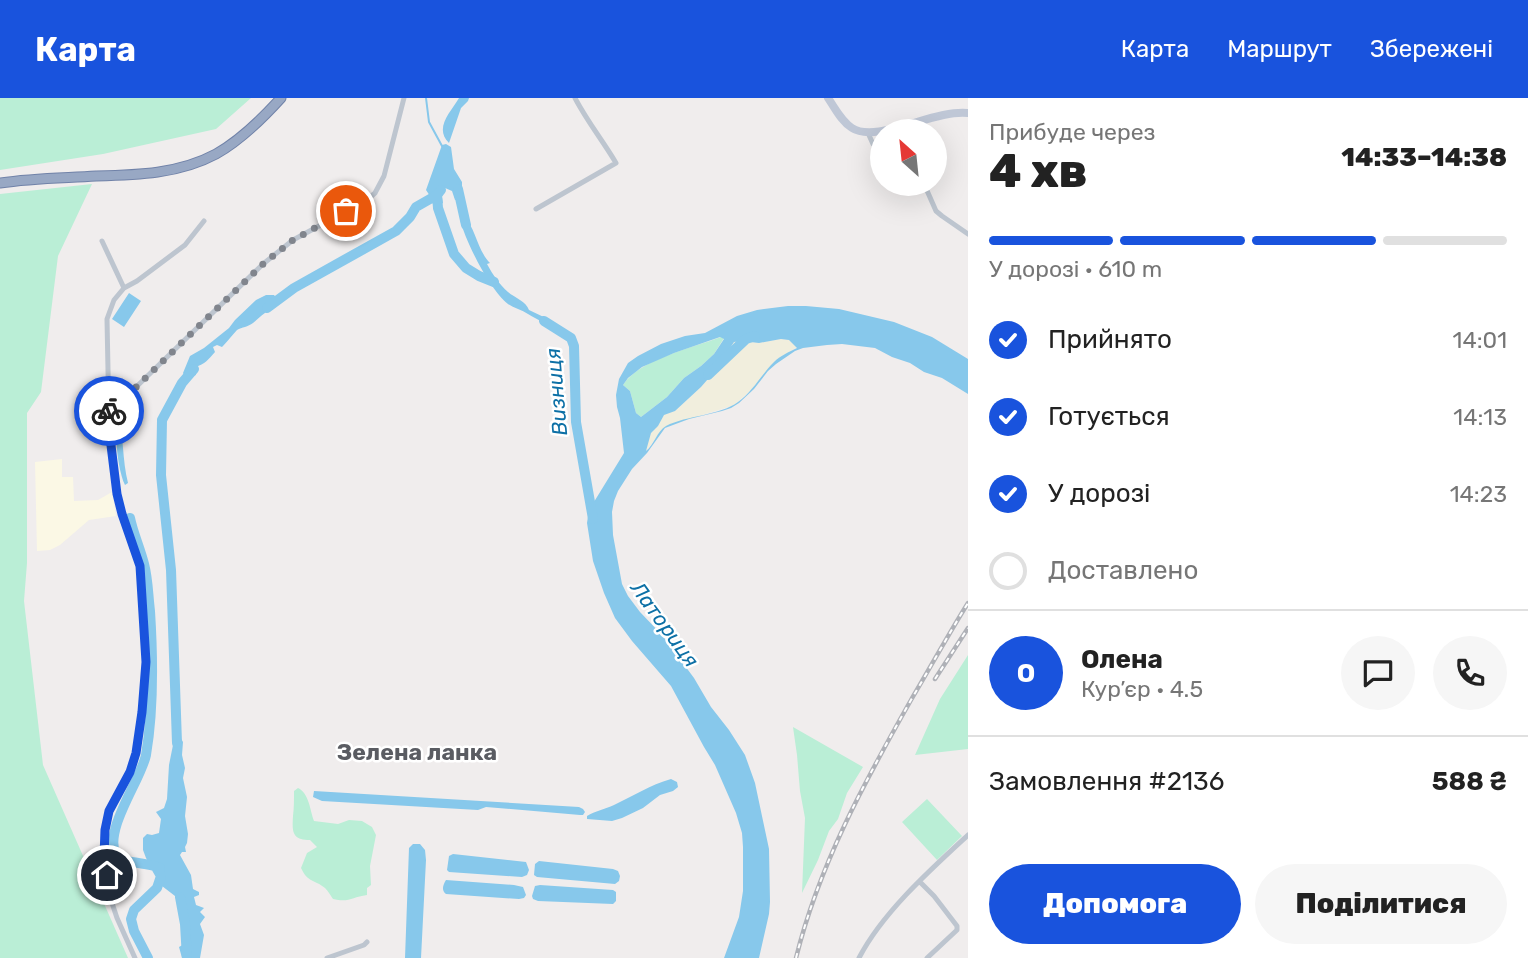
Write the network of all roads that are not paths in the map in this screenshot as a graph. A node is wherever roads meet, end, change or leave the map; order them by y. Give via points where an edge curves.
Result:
1 (281, 98) edge
2 (404, 98) edge
3 (575, 98) edge
4 (828, 98) edge
5 (968, 113) edge
6 (868, 133) junction
7 (870, 137) edge
8 (0, 183) edge
9 (929, 196) edge
10 (536, 209) dead end
11 (204, 220) dead end
12 (968, 234) edge
13 (102, 241) dead end
14 (124, 289) junction
15 (109, 407) junction
16 (968, 835) edge
17 (920, 882) junction
18 (367, 942) dead end
19 (135, 958) edge
20 (327, 958) edge
21 (859, 958) edge
22 (927, 958) edge

1 - 8 highway via 218,153 160,173
2 - 15 street via 384,176 375,193 282,248 132,391
3 - 10 street via 615,163
4 - 6 main road via 849,127
5 - 6 main road via 944,114
6 - 7 street
9 - 12 street via 936,211
11 - 14 street via 185,245
13 - 14 street
14 - 15 street via 107,319
15 - 19 street via 117,494 140,566 146,662 136,753 109,811 105,854 109,894
16 - 17 street
17 - 21 street via 878,927
17 - 22 street via 957,926
18 - 20 street

